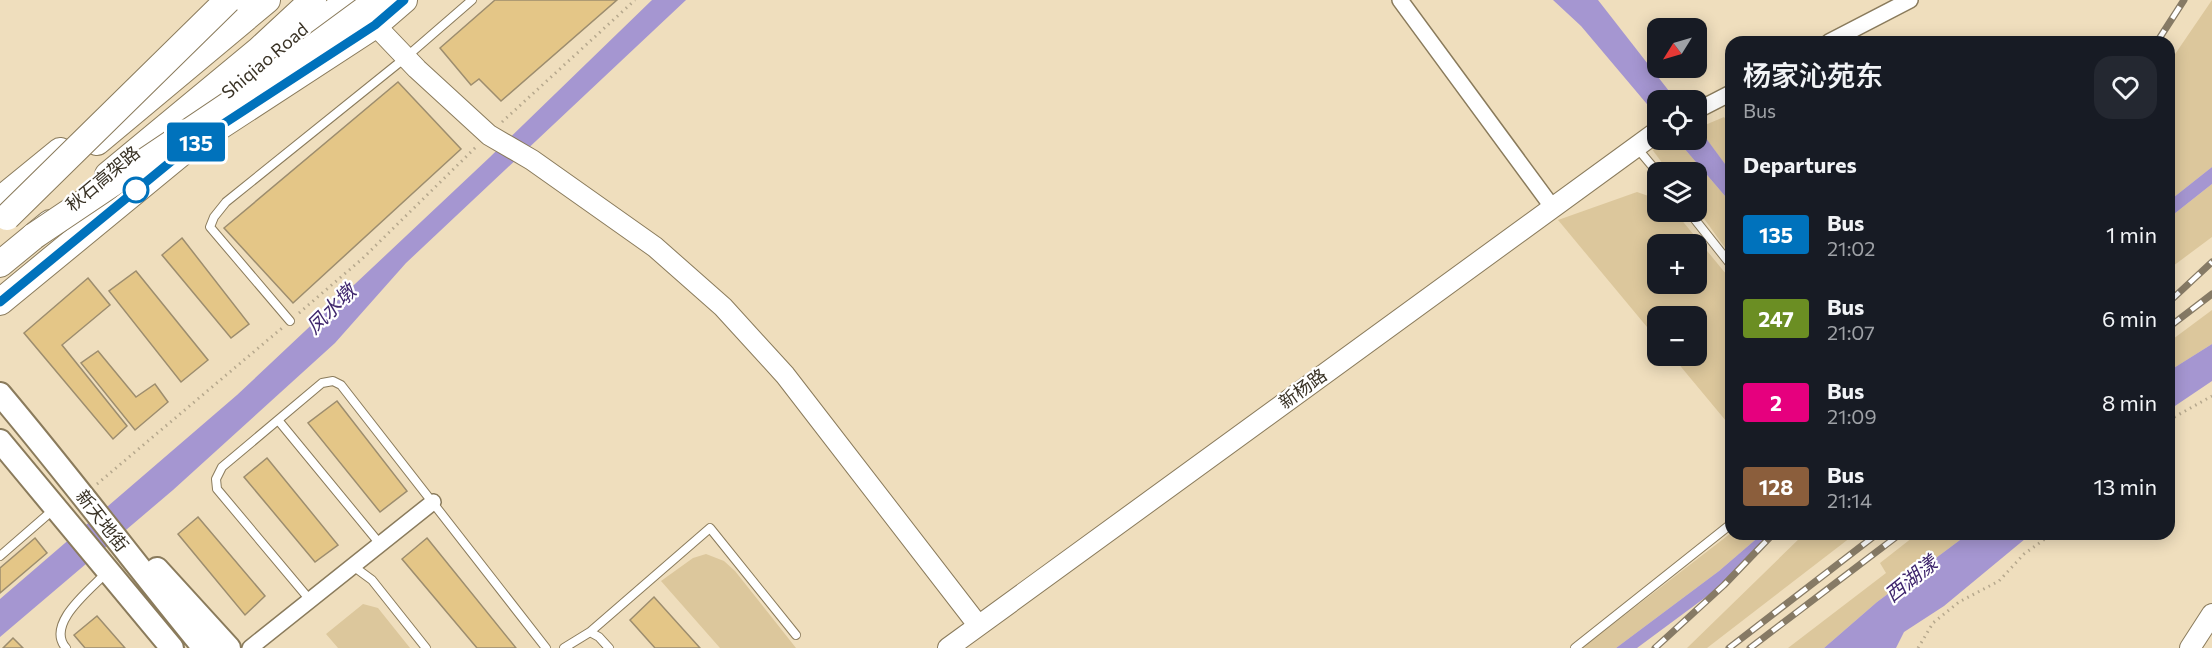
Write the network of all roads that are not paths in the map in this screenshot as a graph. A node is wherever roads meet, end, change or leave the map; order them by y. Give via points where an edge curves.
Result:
1 (228, 0) edge
2 (247, 0) edge
3 (267, 0) edge
4 (313, 0) edge
5 (337, 0) edge
6 (350, 0) edge
7 (404, 0) edge
8 (472, 0) edge
9 (1400, 0) edge
10 (1910, 0) edge
11 (1883, 6) edge
12 (376, 12) edge
13 (1838, 36) edge
14 (405, 58) junction
15 (266, 60) junction
16 (1725, 99) edge
17 (1707, 106) edge
18 (1647, 139) edge
19 (1636, 147) junction
20 (1649, 162) edge
21 (1553, 208) junction
22 (2, 214) edge
23 (1697, 222) edge
24 (34, 237) junction
25 (1725, 257) edge
26 (0, 264) edge
27 (0, 284) edge
28 (0, 302) edge
29 (290, 321) road end
30 (0, 394) edge
31 (278, 420) junction
32 (0, 441) edge
33 (433, 502) junction
34 (62, 516) junction
35 (1725, 529) edge
36 (122, 539) junction
37 (380, 544) junction
38 (0, 556) edge
39 (353, 566) junction
40 (106, 568) junction
41 (310, 600) junction
42 (2212, 614) edge
43 (978, 625) junction
44 (590, 632) junction
45 (796, 635) dead end
46 (2198, 645) edge
47 (66, 648) edge
48 (172, 648) edge
49 (204, 648) edge
50 (229, 648) edge
51 (250, 648) edge
52 (426, 648) edge
53 (546, 648) edge
54 (564, 648) edge
55 (609, 648) edge
56 (948, 648) edge
57 (1575, 648) edge

1 - 22 main road, bridge
2 - 22 main road
3 - 22 main road, 秋石高架路, bridge
4 - 24 main road, 秋石高架路, bridge via 259,50
5 - 15 main road, Shiqiao Road
6 - 15 main road
7 - 12 main road
8 - 14 lane
9 - 21 street
10 - 11 street
11 - 13 street
12 - 14 street
12 - 24 main road, bridge via 306,53
12 - 28 main road via 191,145
14 - 29 lane via 225,202 214,217 210,227
14 - 43 street via 496,139 655,247 723,307 784,375
15 - 27 main road, Shiqiao Road
16 - 17 street
18 - 19 street, 新杨路
19 - 20 lane
19 - 21 street, 新杨路
21 - 43 street, 新杨路
23 - 25 lane
24 - 26 main road, 秋石高架路
30 - 36 main road, 新天地街
31 - 33 lane via 322,383 333,381 341,385
31 - 37 lane
31 - 41 lane via 222,467 216,479 218,489
32 - 34 main road, 新天地街
33 - 37 street
33 - 53 lane
34 - 38 lane
34 - 40 main road, 新天地街
35 - 57 lane
36 - 49 main road, 新天地街
36 - 50 main road
37 - 39 street
39 - 41 street
39 - 52 lane via 372,579
40 - 47 lane via 66,615 60,642
40 - 48 main road, 新天地街
41 - 51 street
42 - 46 street
43 - 56 street, 新杨路
44 - 45 lane via 710,528
44 - 54 lane
44 - 55 lane

